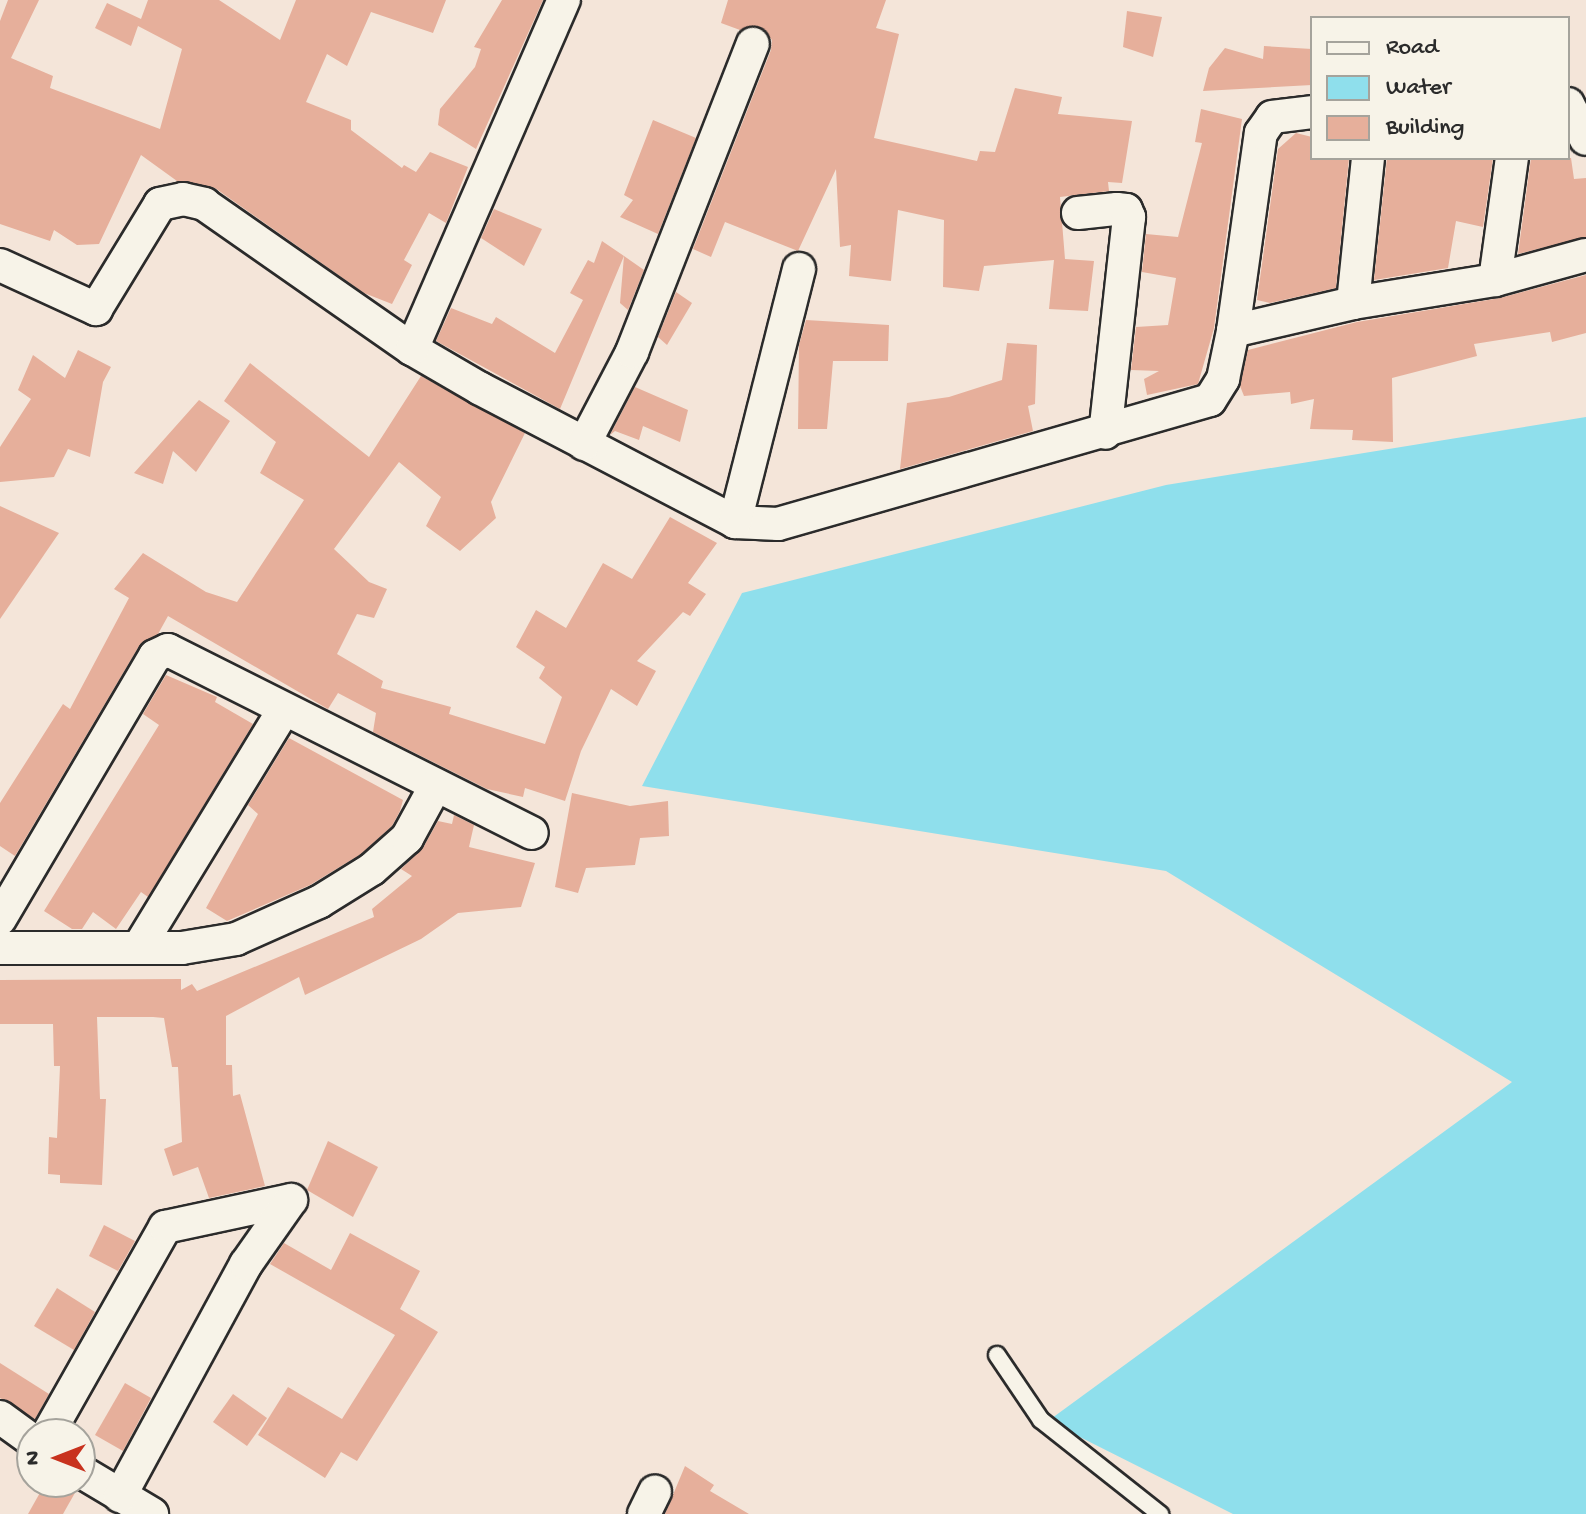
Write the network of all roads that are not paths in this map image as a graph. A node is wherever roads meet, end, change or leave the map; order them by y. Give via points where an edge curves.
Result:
1 (564, 0) edge
2 (753, 44) dead end
3 (1570, 108) edge
4 (1310, 112) edge
5 (1586, 139) edge
6 (1368, 160) edge
7 (1512, 160) edge
8 (1078, 213) dead end
9 (1586, 255) edge
10 (0, 265) edge
11 (799, 269) dead end
12 (1495, 280) junction
13 (1353, 303) junction
14 (1233, 331) junction
15 (412, 349) junction
16 (1105, 433) junction
17 (584, 444) junction
18 (735, 522) junction
19 (283, 711) junction
20 (436, 785) junction
21 (532, 833) dead end
22 (0, 919) edge
23 (139, 947) junction
24 (0, 948) edge
25 (997, 1355) dead end
26 (57, 1418) edge
27 (96, 1481) edge
28 (120, 1496) junction
29 (152, 1514) edge
30 (1160, 1514) edge

1 - 15 street
2 - 17 street via 632,352
3 - 5 street
4 - 14 street via 1272,117 1261,133
6 - 13 street
7 - 12 street
8 - 16 street via 1117,209 1129,217
9 - 12 street
10 - 15 street via 96,309 160,204 183,199 204,204
11 - 18 street
12 - 13 street
13 - 14 street
14 - 16 street via 1223,379 1210,400
15 - 17 street
16 - 18 street via 778,524
17 - 18 street
19 - 20 street
19 - 22 street via 180,654 168,650 155,656
19 - 23 street
20 - 21 street
20 - 23 street via 407,838 372,869 319,902 236,939 182,948
23 - 24 street
25 - 30 lane via 1041,1420
26 - 28 street via 165,1227 291,1200 246,1264
27 - 28 street
28 - 29 street

